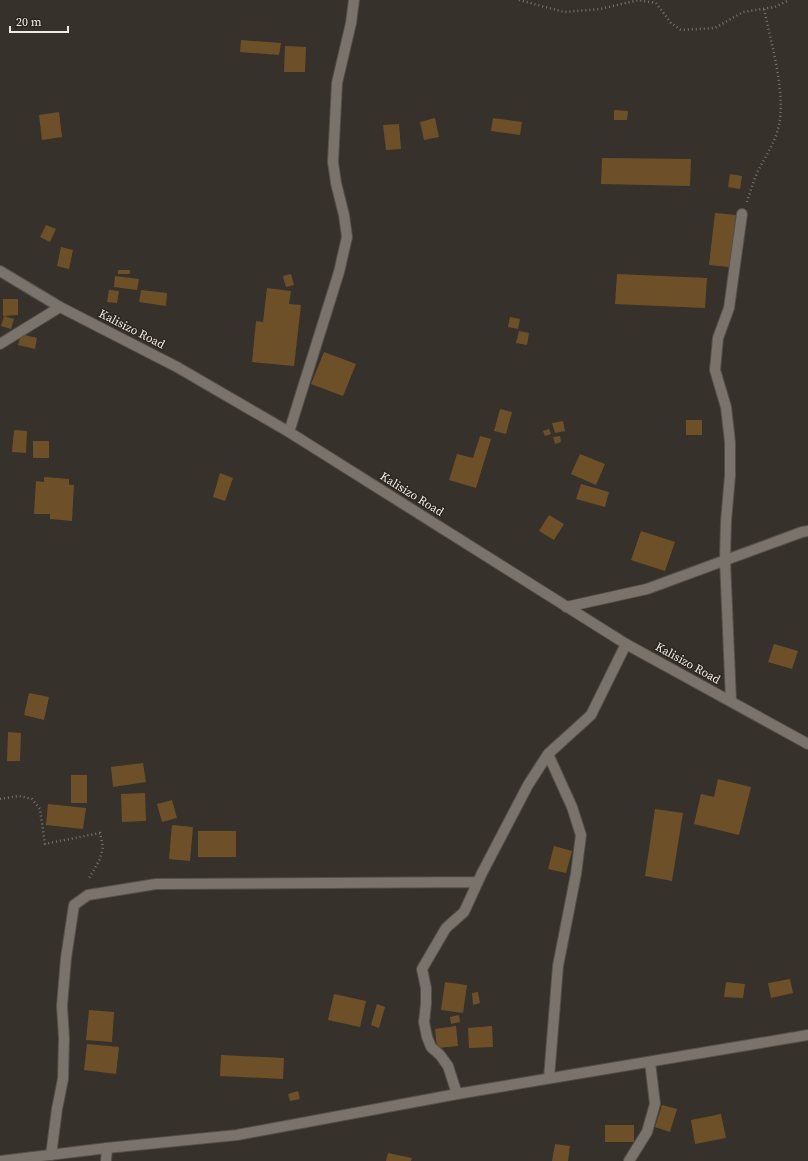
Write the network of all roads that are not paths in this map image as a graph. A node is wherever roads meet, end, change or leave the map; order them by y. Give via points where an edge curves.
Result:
1 (354, 0) edge
2 (742, 214) road end
3 (0, 271) edge
4 (60, 306) junction
5 (0, 344) edge
6 (289, 432) junction
7 (808, 531) edge
8 (725, 560) junction
9 (566, 607) junction
10 (626, 644) junction
11 (731, 701) junction
12 (808, 744) edge
13 (548, 754) junction
14 (478, 882) junction
15 (808, 1036) edge
16 (650, 1062) junction
17 (549, 1078) junction
18 (457, 1094) junction
19 (107, 1148) junction
20 (51, 1155) junction
21 (0, 1161) edge
22 (106, 1161) edge
23 (628, 1161) edge

1 - 6 street via 337,83 333,162 347,237 339,272
2 - 8 street via 729,308 718,338 715,370 726,408 730,442
3 - 4 street, Kalisizo Road
4 - 5 street
4 - 6 street, Kalisizo Road via 177,367
6 - 9 street, Kalisizo Road
7 - 8 street
8 - 9 street via 647,589
8 - 11 street
9 - 10 street, Kalisizo Road
10 - 11 street, Kalisizo Road
10 - 13 street via 591,715
11 - 12 street, Kalisizo Road
13 - 14 street via 528,785
13 - 17 street via 572,806 581,835 558,966
14 - 18 street via 464,912 446,928 422,969 426,988 424,1022 428,1037 431,1047 448,1066
14 - 20 street via 156,884 88,895 74,905 66,958 62,1006 63,1079
15 - 16 street
16 - 17 street
16 - 23 street via 655,1104 647,1132
17 - 18 street
18 - 19 street via 237,1135
19 - 20 street
19 - 22 street
20 - 21 street

